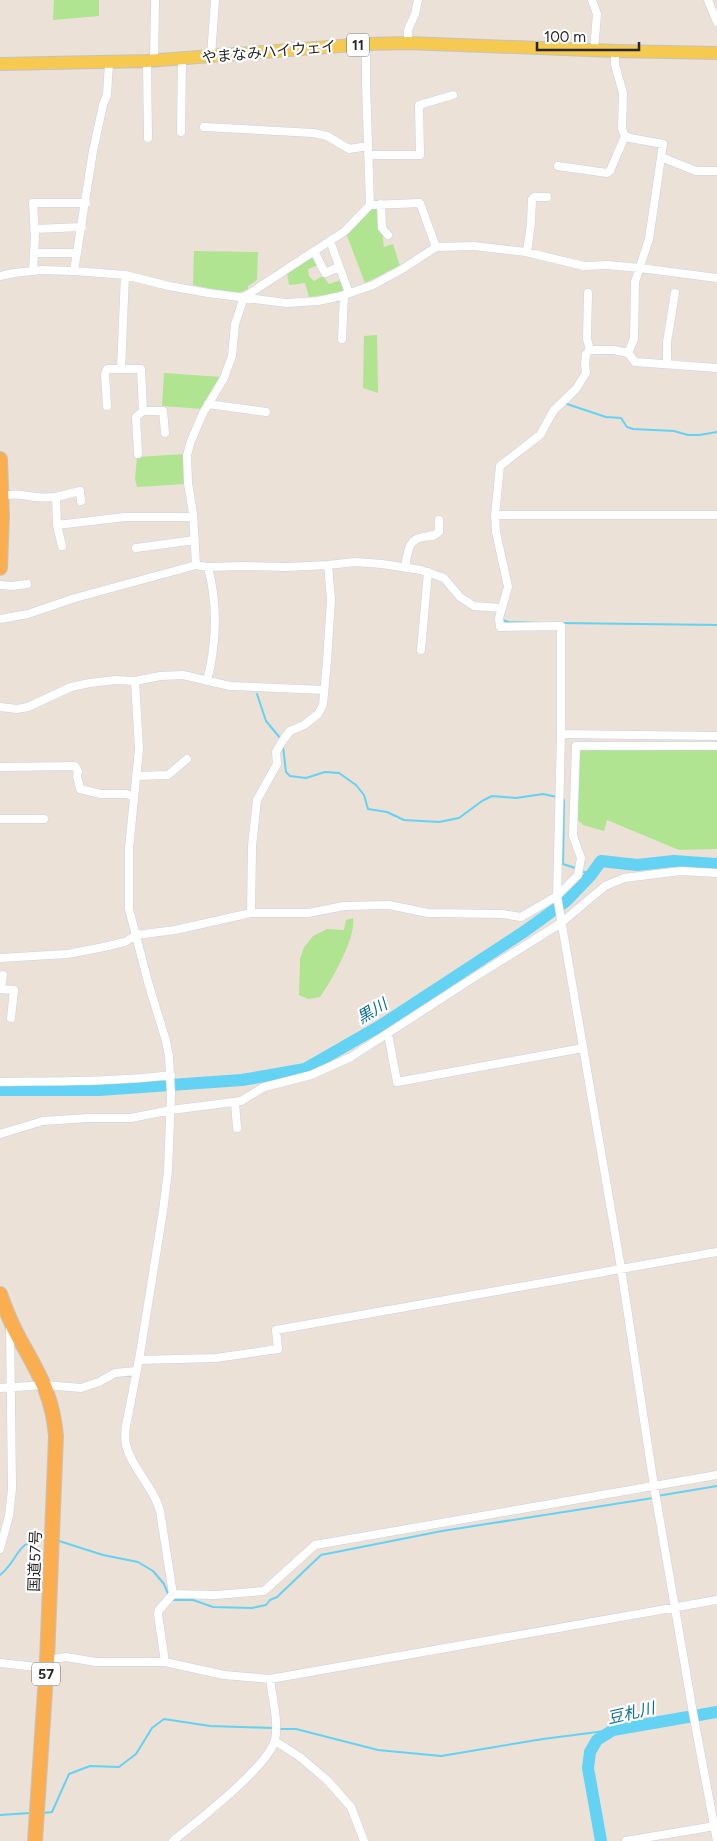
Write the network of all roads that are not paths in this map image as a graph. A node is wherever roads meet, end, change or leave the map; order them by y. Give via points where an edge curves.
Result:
1 (155, 0) edge
2 (215, 0) edge
3 (418, 0) edge
4 (592, 0) edge
5 (596, 0) edge
6 (708, 0) edge
7 (717, 22) edge
8 (408, 43) junction
9 (366, 44) junction
10 (594, 50) junction
11 (615, 51) junction
12 (717, 53) edge
13 (211, 56) junction
14 (182, 58) junction
15 (150, 61) junction
16 (109, 63) junction
17 (0, 64) edge
18 (454, 95) dead end
19 (204, 126) dead end
20 (181, 132) dead end
21 (626, 136) junction
22 (148, 138) dead end
23 (368, 150) junction
24 (662, 157) junction
25 (558, 166) dead end
26 (717, 171) edge
27 (548, 196) dead end
28 (86, 203) junction
29 (381, 204) junction
30 (370, 205) junction
31 (82, 227) junction
32 (34, 229) junction
33 (388, 235) dead end
34 (330, 241) junction
35 (436, 247) junction
36 (314, 250) junction
37 (527, 252) junction
38 (34, 253) junction
39 (77, 253) junction
40 (340, 267) junction
41 (640, 268) junction
42 (74, 270) junction
43 (33, 271) junction
44 (125, 275) junction
45 (0, 276) edge
46 (717, 278) edge
47 (588, 293) dead end
48 (675, 293) dead end
49 (346, 294) junction
50 (244, 297) junction
51 (342, 340) dead end
52 (590, 350) junction
53 (628, 353) junction
54 (668, 364) junction
55 (717, 368) edge
56 (121, 369) junction
57 (208, 404) junction
58 (107, 406) dead end
59 (142, 411) junction
60 (266, 412) dead end
61 (165, 433) dead end
62 (138, 454) dead end
63 (0, 459) edge
64 (0, 465) edge
65 (2, 496) junction
66 (56, 497) junction
67 (81, 501) dead end
68 (495, 515) junction
69 (717, 515) edge
70 (1, 516) edge
71 (193, 517) junction
72 (440, 520) dead end
73 (57, 524) junction
74 (195, 540) junction
75 (62, 546) dead end
76 (136, 548) dead end
77 (1, 549) edge
78 (196, 564) junction
79 (328, 565) junction
80 (208, 567) junction
81 (405, 567) junction
82 (0, 568) edge
83 (428, 572) junction
84 (27, 584) dead end
85 (0, 585) edge
86 (501, 608) junction
87 (0, 619) edge
88 (421, 650) dead end
89 (135, 681) junction
90 (207, 681) junction
91 (324, 690) junction
92 (0, 707) edge
93 (561, 734) junction
94 (717, 736) edge
95 (717, 746) edge
96 (187, 759) dead end
97 (0, 767) edge
98 (136, 776) junction
99 (133, 797) junction
100 (44, 818) dead end
101 (0, 819) edge
102 (717, 873) edge
103 (557, 896) junction
104 (251, 914) junction
105 (561, 923) junction
106 (136, 935) junction
107 (0, 958) edge
108 (2, 975) dead end
109 (11, 1018) dead end
110 (388, 1034) junction
111 (583, 1048) junction
112 (171, 1075) junction
113 (0, 1082) edge
114 (235, 1102) junction
115 (171, 1110) junction
116 (239, 1124) dead end
117 (0, 1134) edge
118 (717, 1252) edge
119 (621, 1268) junction
120 (0, 1294) edge
121 (10, 1321) junction
122 (138, 1360) junction
123 (136, 1370) junction
124 (45, 1385) junction
125 (11, 1387) junction
126 (0, 1388) edge
127 (717, 1475) edge
128 (654, 1486) junction
129 (0, 1549) edge
130 (173, 1594) junction
131 (717, 1600) edge
132 (676, 1607) junction
133 (165, 1662) junction
134 (0, 1663) edge
135 (46, 1664) junction
136 (270, 1679) junction
137 (275, 1740) junction
138 (715, 1826) junction
139 (35, 1841) edge
140 (173, 1841) edge
141 (364, 1841) edge
142 (626, 1841) edge
143 (717, 1841) edge

1 - 15 street
2 - 13 street
3 - 8 street via 408,30
4 - 5 street
4 - 10 street via 597,14
6 - 7 street
8 - 9 main road, やまなみハイウェイ / 11
8 - 10 main road, やまなみハイウェイ / 11
9 - 13 main road, やまなみハイウェイ / 11
9 - 23 street
10 - 11 main road, やまなみハイウェイ / 11
11 - 12 main road, やまなみハイウェイ / 11
11 - 21 street via 615,65 623,93 622,129
13 - 14 main road, やまなみハイウェイ / 11
14 - 15 main road, やまなみハイウェイ / 11
14 - 20 street
15 - 16 main road, やまなみハイウェイ / 11
15 - 22 street
16 - 17 main road, やまなみハイウェイ / 11
16 - 28 street via 108,95 97,133
18 - 23 street via 419,105 420,155
19 - 23 street via 313,133 327,136 349,149
21 - 24 street via 663,144
21 - 25 street via 610,171 606,173
23 - 30 street
24 - 26 street via 696,171
24 - 41 street via 649,239
27 - 37 street via 532,199
28 - 31 street
28 - 32 street via 33,203
29 - 30 street
29 - 33 street via 382,228
29 - 35 street via 420,203
30 - 34 street via 345,231
31 - 32 street
31 - 39 street
32 - 38 street
34 - 36 street
34 - 40 street
35 - 37 street via 474,246
35 - 49 street via 372,285
36 - 40 street via 325,273
36 - 50 street
37 - 41 street via 584,266
38 - 39 street
38 - 43 street
39 - 42 street
40 - 49 street
41 - 46 street
41 - 53 street via 635,282 634,339
42 - 43 street
42 - 44 street
43 - 45 street
44 - 50 street via 170,286
44 - 56 street
47 - 52 street via 587,339
48 - 54 street via 667,342
49 - 50 street via 318,301 286,303
49 - 51 street
50 - 57 street via 235,324 232,356 224,378
52 - 53 street
52 - 68 street via 586,354 586,373 576,389 554,410 540,435 500,466
53 - 54 street via 635,362
54 - 55 street
56 - 58 street via 107,369 105,374
56 - 59 street via 141,369
57 - 60 street
57 - 71 street via 187,456
59 - 61 street via 164,411
59 - 62 street via 136,417
63 - 64 highway
64 - 65 highway
65 - 66 street
65 - 70 highway
66 - 67 street via 80,491
66 - 73 street
68 - 69 street
68 - 86 street via 508,587
70 - 77 highway
71 - 73 street via 125,517
71 - 74 street
72 - 81 street via 434,536 413,541
73 - 75 street
74 - 76 street
74 - 78 street
77 - 82 highway
78 - 80 street
78 - 87 street via 28,614
79 - 80 street
79 - 81 street via 355,562
79 - 91 street via 330,600
80 - 90 street via 216,606 215,641
81 - 83 street
83 - 86 street via 444,578 460,597 474,606
83 - 88 street
84 - 85 street
86 - 93 street via 500,626 561,626
89 - 90 street via 183,675
89 - 92 street via 116,680 72,687 28,707
89 - 98 street
90 - 91 street via 255,688
91 - 104 street via 318,714 290,731 283,740 276,752 277,764 257,800 252,846
93 - 94 street
93 - 103 street
95 - 103 street via 576,746 573,836 581,858 578,875
96 - 98 street via 168,775
97 - 99 street via 75,766 80,789
98 - 99 street
99 - 106 street via 128,881 129,909
100 - 101 street
102 - 105 street via 681,871 624,878 604,886
103 - 104 street via 521,917 428,913 389,905 344,906 308,913
103 - 105 street
104 - 106 street
105 - 110 street
105 - 111 street
106 - 107 street via 125,942 67,954
106 - 112 street via 166,1041
108 - 109 street via 1,989 14,990
110 - 111 street via 397,1082
110 - 114 street via 351,1057 311,1075 264,1087
111 - 119 street
112 - 113 street via 135,1079
112 - 115 street
114 - 115 street
114 - 116 street
115 - 117 street via 131,1118 44,1122
115 - 122 street via 166,1188
118 - 119 street
119 - 122 street via 276,1330 278,1349 210,1358
119 - 128 street
120 - 121 highway, 国道57号 / 57
121 - 124 highway, 国道57号 / 57
121 - 125 street
122 - 123 street
123 - 124 street via 115,1373 81,1388
123 - 130 street via 126,1426 126,1446 158,1501
124 - 125 street
124 - 135 highway, 国道57号 / 57 via 56,1436
125 - 126 street
125 - 129 street via 12,1488
127 - 128 street
128 - 130 street via 315,1545 264,1591
128 - 132 street
130 - 133 street via 158,1614
131 - 132 street
132 - 136 street
132 - 138 street
133 - 135 street via 96,1662 66,1657
133 - 136 street via 224,1675
134 - 135 street
135 - 139 highway, 国道57号 / 57
136 - 137 street
137 - 140 street via 247,1778
137 - 141 street via 328,1781 350,1806
138 - 142 street
138 - 143 street

